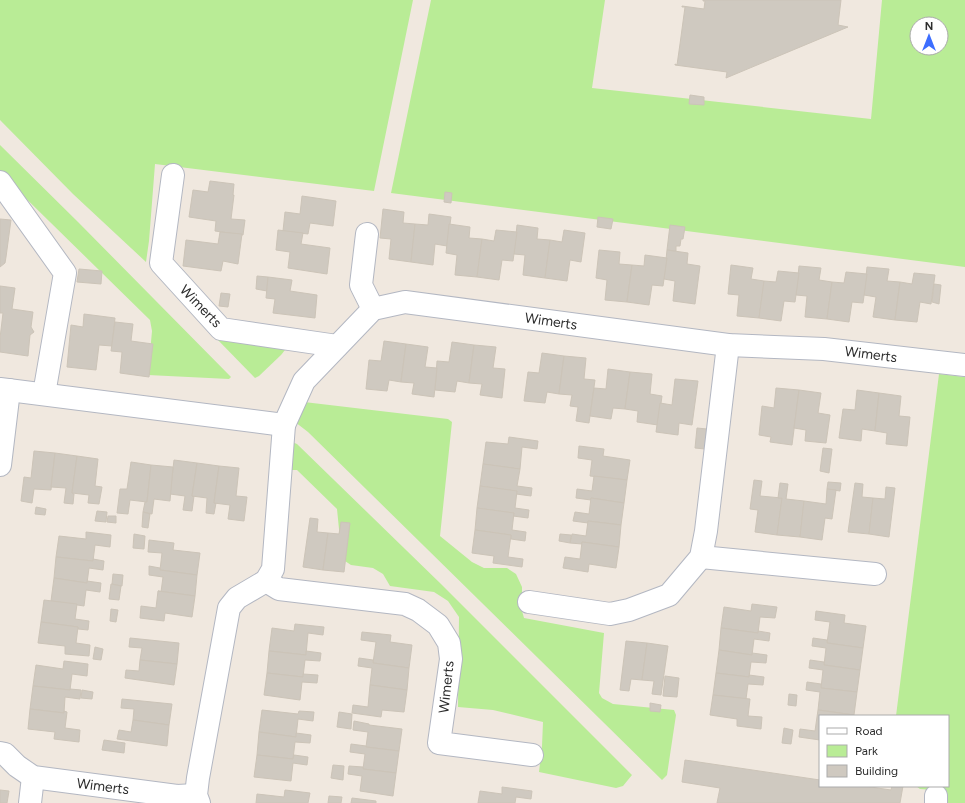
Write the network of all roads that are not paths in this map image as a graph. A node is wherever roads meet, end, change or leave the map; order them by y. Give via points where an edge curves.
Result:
1 (173, 175) dead end
2 (0, 182) edge
3 (367, 234) dead end
4 (373, 308) junction
5 (728, 345) junction
6 (338, 346) junction
7 (965, 365) edge
8 (5, 389) edge
9 (44, 394) junction
10 (284, 425) junction
11 (0, 465) edge
12 (701, 557) junction
13 (875, 574) dead end
14 (266, 581) junction
15 (529, 602) dead end
16 (0, 753) edge
17 (532, 755) dead end
18 (34, 777) junction
19 (198, 799) edge
20 (30, 803) edge

1 - 6 street, Wimerts via 161,263 221,329
2 - 9 street via 64,273
3 - 4 street via 361,285
4 - 5 street, Wimerts via 405,302
4 - 6 street
5 - 7 street, Wimerts via 824,349
5 - 12 street
6 - 10 street via 304,381
8 - 9 street
8 - 11 street
9 - 10 street
10 - 14 street via 273,569
12 - 13 street
12 - 15 street via 668,595 629,610 610,614
14 - 17 street, Wimerts via 279,589 405,604 418,610 438,625 449,643 450,659 439,743
14 - 19 street, Wimerts via 237,598 229,608 198,778
16 - 18 street, Wimerts via 5,754
18 - 19 street, Wimerts
18 - 20 street

